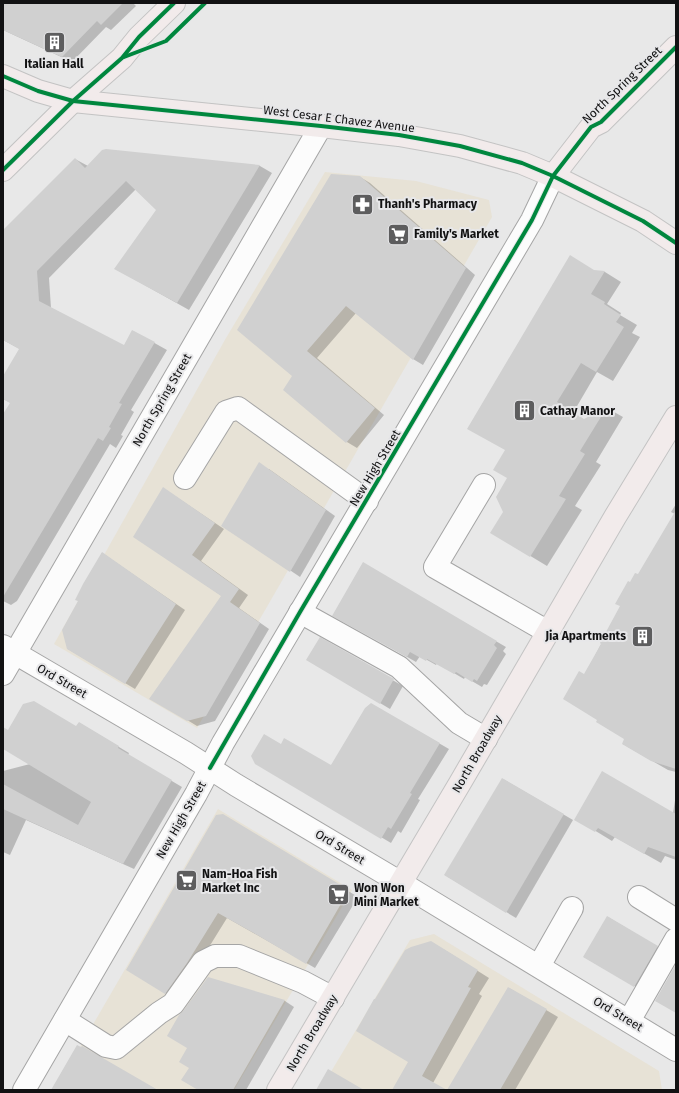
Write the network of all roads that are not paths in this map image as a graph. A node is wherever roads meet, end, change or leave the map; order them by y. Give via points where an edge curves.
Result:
1 (174, 3) edge
2 (676, 47) edge
3 (3, 76) edge
4 (73, 101) junction
5 (321, 126) junction
6 (3, 170) edge
7 (553, 176) junction
8 (676, 243) edge
9 (676, 417) edge
10 (185, 478) dead end
11 (484, 485) dead end
12 (367, 501) junction
13 (300, 612) junction
14 (548, 632) junction
15 (9, 649) edge
16 (3, 674) edge
17 (486, 739) junction
18 (210, 768) junction
19 (401, 882) junction
20 (639, 897) dead end
21 (572, 908) dead end
22 (676, 920) edge
23 (676, 939) edge
24 (539, 966) junction
25 (333, 998) junction
26 (65, 1020) junction
27 (629, 1021) junction
28 (676, 1050) edge
29 (24, 1090) edge
30 (278, 1090) edge

1 - 4 main road via 139,37 122,58
2 - 7 main road, North Spring Street via 601,122 591,127
3 - 4 main road, West Cesar E Chavez Avenue via 38,91
4 - 5 main road, West Cesar E Chavez Avenue
4 - 6 main road
5 - 7 main road, West Cesar E Chavez Avenue via 399,135 460,146 522,163
5 - 15 street, North Spring Street
7 - 8 main road, West Cesar E Chavez Avenue via 642,221
7 - 12 street, New High Street via 532,220
9 - 14 main road, North Broadway
10 - 12 street via 226,412 238,408
11 - 14 street via 435,567
12 - 13 street, New High Street
13 - 17 street via 399,667 459,723
13 - 18 street, New High Street
14 - 17 main road, North Broadway
15 - 16 street, North Spring Street
15 - 18 street, Ord Street
17 - 19 main road, North Broadway
18 - 19 street, Ord Street
18 - 26 street, New High Street
19 - 24 street, Ord Street
19 - 25 main road, North Broadway
20 - 22 street
21 - 24 street
23 - 27 street
24 - 27 street, Ord Street
25 - 26 street via 303,982 239,956 215,956 202,962 173,1004 116,1048 106,1046
25 - 30 main road, North Broadway
26 - 29 street, New High Street
27 - 28 street, Ord Street

